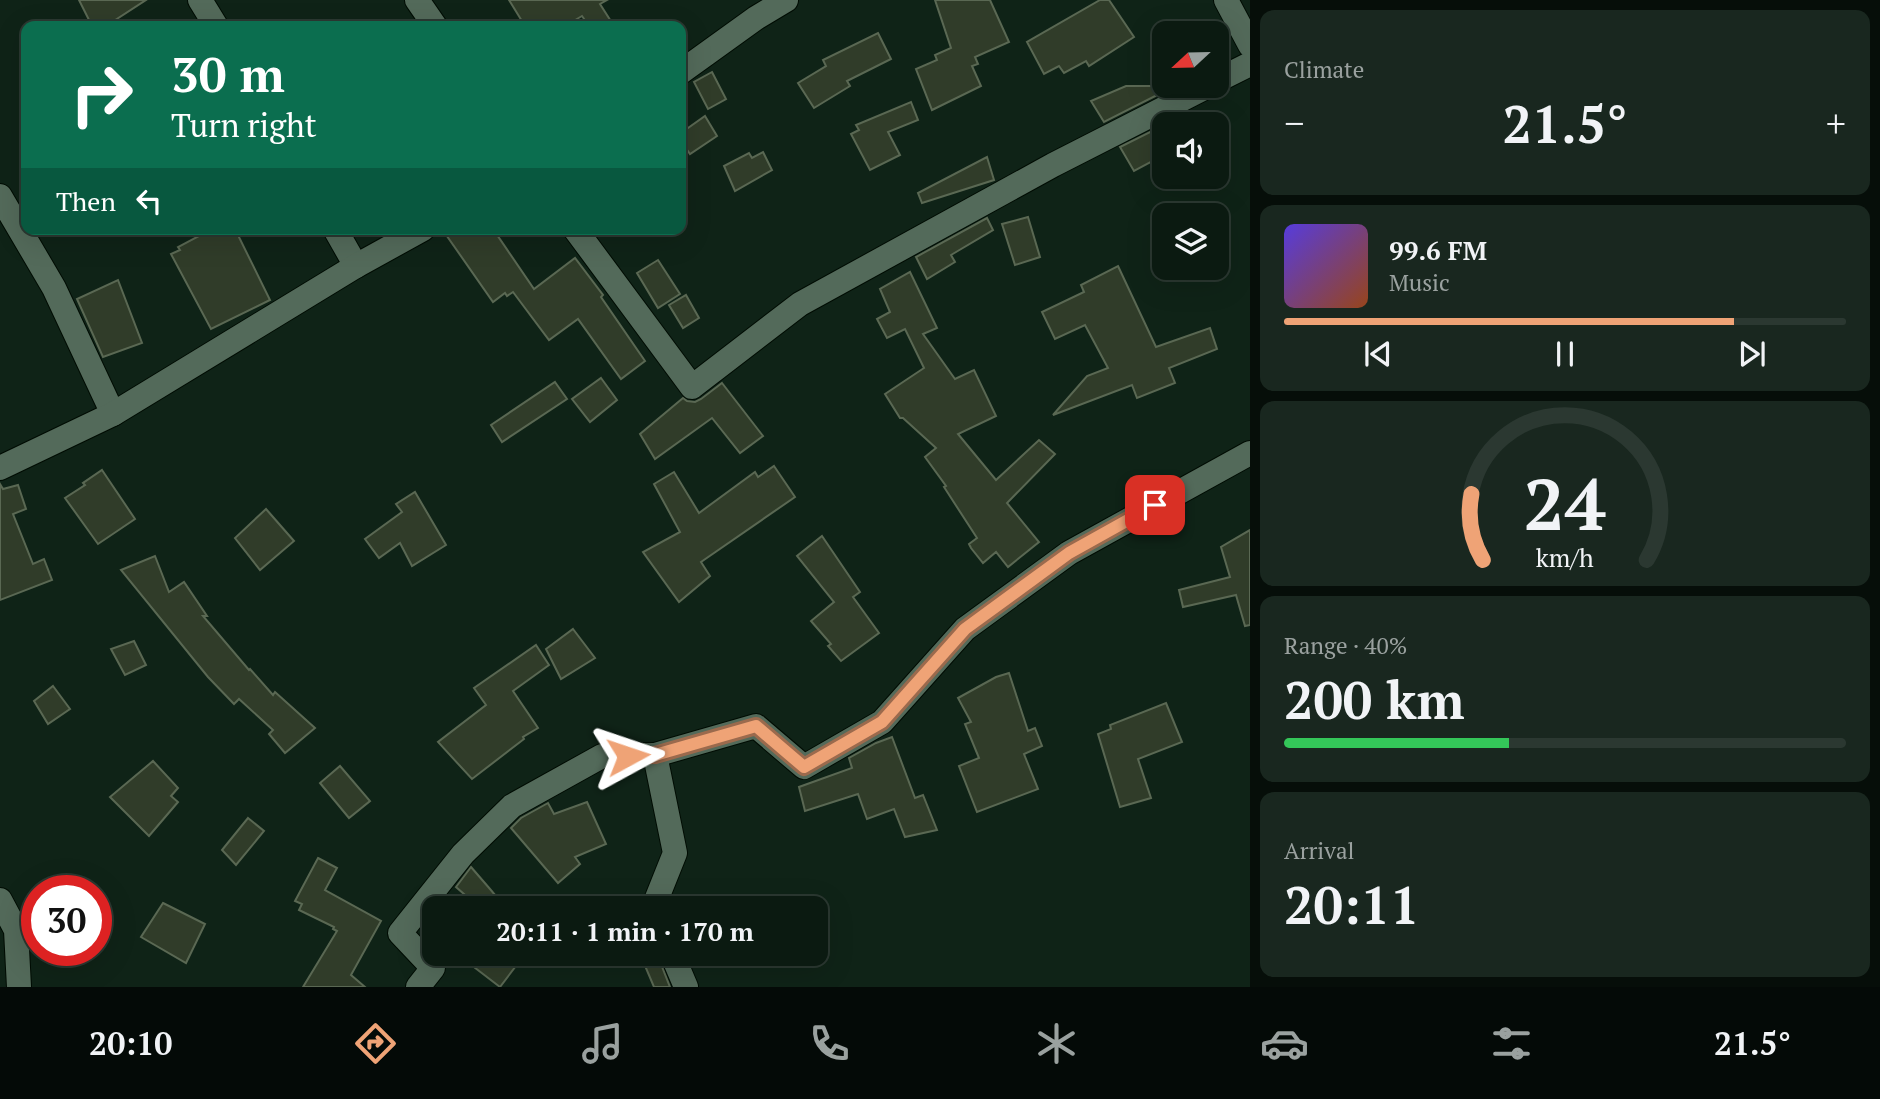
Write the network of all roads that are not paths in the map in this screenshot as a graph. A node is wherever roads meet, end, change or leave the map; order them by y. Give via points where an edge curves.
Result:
1 (200, 0) edge
2 (417, 0) edge
3 (786, 0) edge
4 (1226, 0) edge
5 (213, 21) edge
6 (432, 21) edge
7 (1250, 45) edge
8 (1250, 64) edge
9 (686, 68) edge
10 (1229, 74) edge
11 (1184, 98) edge
12 (0, 196) edge
13 (21, 232) edge
14 (23, 235) edge
15 (338, 235) edge
16 (412, 235) edge
17 (579, 235) edge
18 (356, 266) junction
19 (113, 414) junction
20 (1250, 453) edge
21 (0, 468) edge
22 (655, 755) junction
23 (658, 896) edge
24 (0, 900) edge
25 (677, 966) edge
26 (19, 987) edge
27 (418, 987) edge
28 (686, 987) edge

1 - 5 street
2 - 6 street
3 - 9 street
4 - 7 street
8 - 10 street
11 - 17 street via 800,304 692,387
12 - 13 street
14 - 19 street via 54,288
15 - 18 street
16 - 18 street
18 - 19 street
19 - 21 street
20 - 22 street via 1069,553 965,629 882,722 804,767 756,726
22 - 23 street via 675,853
22 - 27 street via 602,757 512,806 472,844 400,933 433,968
24 - 26 street via 16,930
25 - 28 street

